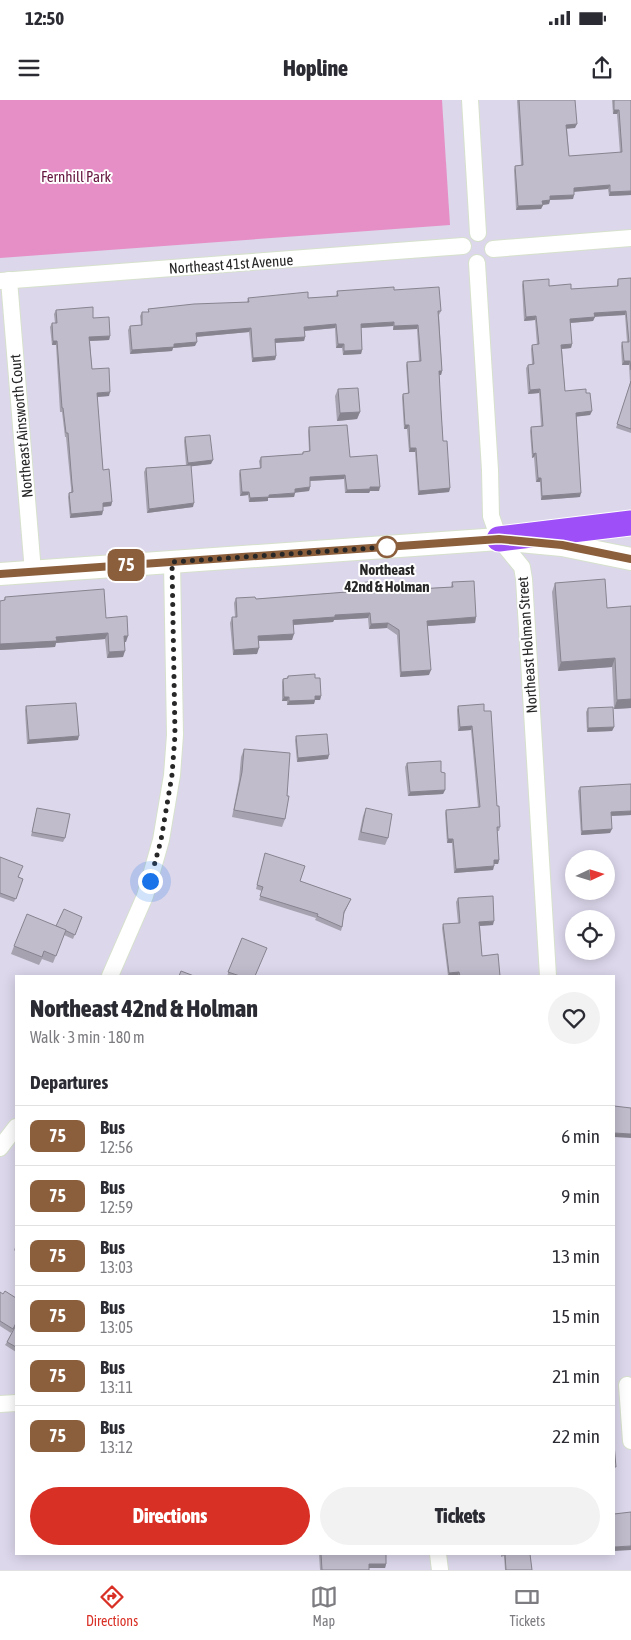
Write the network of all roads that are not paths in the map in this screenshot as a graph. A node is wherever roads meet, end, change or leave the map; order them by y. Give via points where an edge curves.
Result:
1 (470, 100) edge
2 (478, 233) junction
3 (631, 238) edge
4 (463, 246) junction
5 (493, 249) junction
6 (477, 263) junction
7 (5, 281) edge
8 (631, 524) edge
9 (499, 539) junction
10 (631, 559) edge
11 (172, 562) junction
12 (33, 572) junction
13 (0, 574) edge
14 (110, 975) edge
15 (548, 975) edge
16 (15, 1128) edge
17 (0, 1148) edge
18 (624, 1384) edge
19 (0, 1404) edge
20 (15, 1404) edge
21 (631, 1441) edge
22 (438, 1555) edge
23 (440, 1570) edge

1 - 2 street
2 - 4 street via 467,237
2 - 5 street via 488,237
3 - 5 street
4 - 6 street via 466,257
4 - 7 street, Northeast 41st Avenue
5 - 6 street via 488,259
6 - 9 street, Northeast Holman Street via 491,516
7 - 12 street, Northeast Ainsworth Court
8 - 9 main road
9 - 10 street via 562,545
9 - 11 street
9 - 15 street, Northeast Holman Street via 522,567 524,579
11 - 12 street
11 - 14 street via 175,735 171,785 161,840 145,896
12 - 13 street
16 - 17 street
18 - 21 street
19 - 20 street
22 - 23 street

